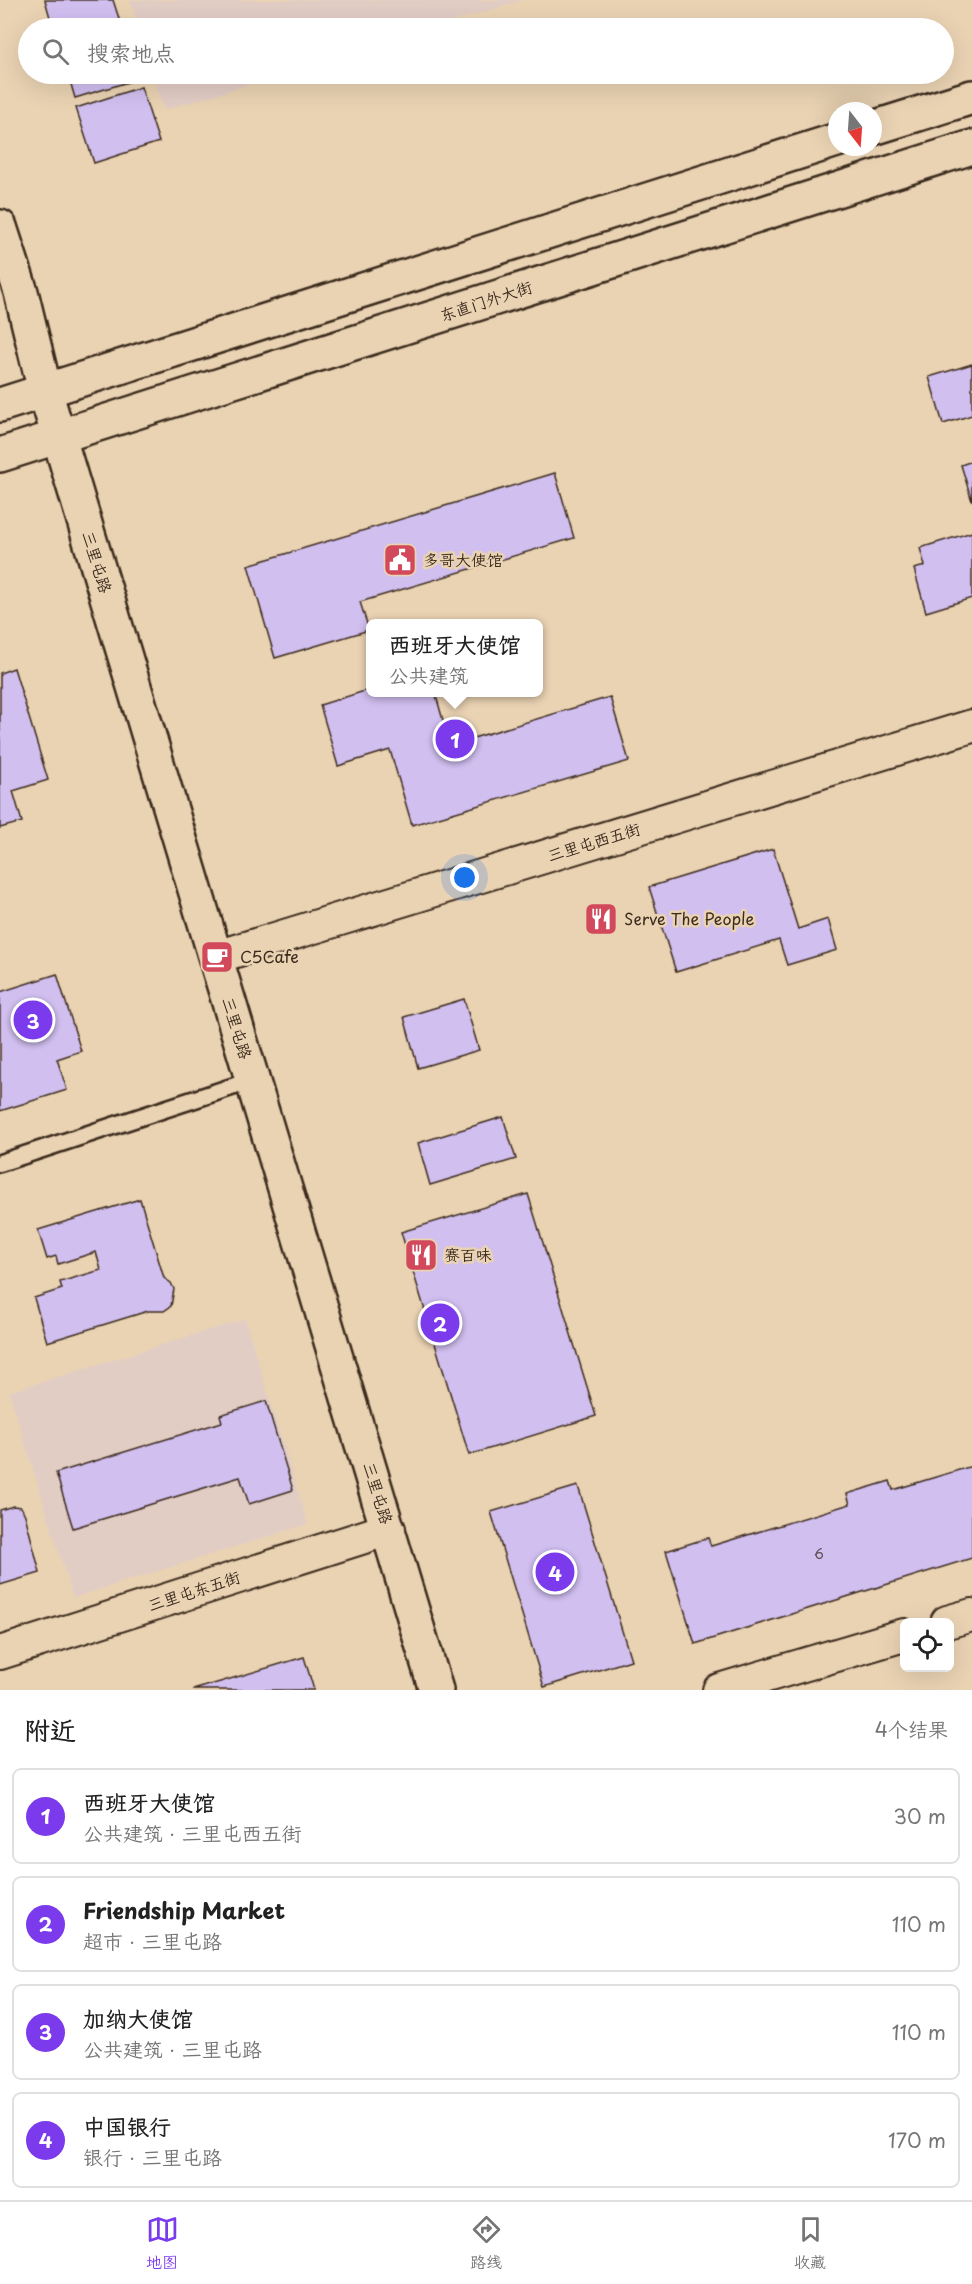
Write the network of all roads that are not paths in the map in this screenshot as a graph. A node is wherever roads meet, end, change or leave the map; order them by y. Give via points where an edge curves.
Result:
1 (972, 97) edge
2 (882, 125) edge
3 (828, 143) edge
4 (972, 147) edge
5 (0, 227) edge
6 (45, 391) junction
7 (0, 405) edge
8 (58, 436) junction
9 (0, 455) edge
10 (972, 726) edge
11 (216, 957) junction
12 (253, 1080) junction
13 (0, 1163) edge
14 (389, 1529) junction
15 (972, 1615) edge
16 (954, 1621) edge
17 (900, 1636) edge
18 (0, 1653) edge
19 (436, 1690) edge
20 (719, 1690) edge

1 - 2 main road
3 - 6 main road
4 - 8 main road, 东直门外大街
5 - 6 main road, 三里屯路 via 21,292
6 - 7 main road
6 - 8 main road, 三里屯路
8 - 9 main road, 东直门外大街
8 - 11 main road, 三里屯路
10 - 11 street, 三里屯西五街
11 - 12 main road, 三里屯路
12 - 13 lane
12 - 14 main road, 三里屯路
14 - 18 street, 三里屯东五街
14 - 19 main road, 三里屯路
15 - 16 street
17 - 20 street

